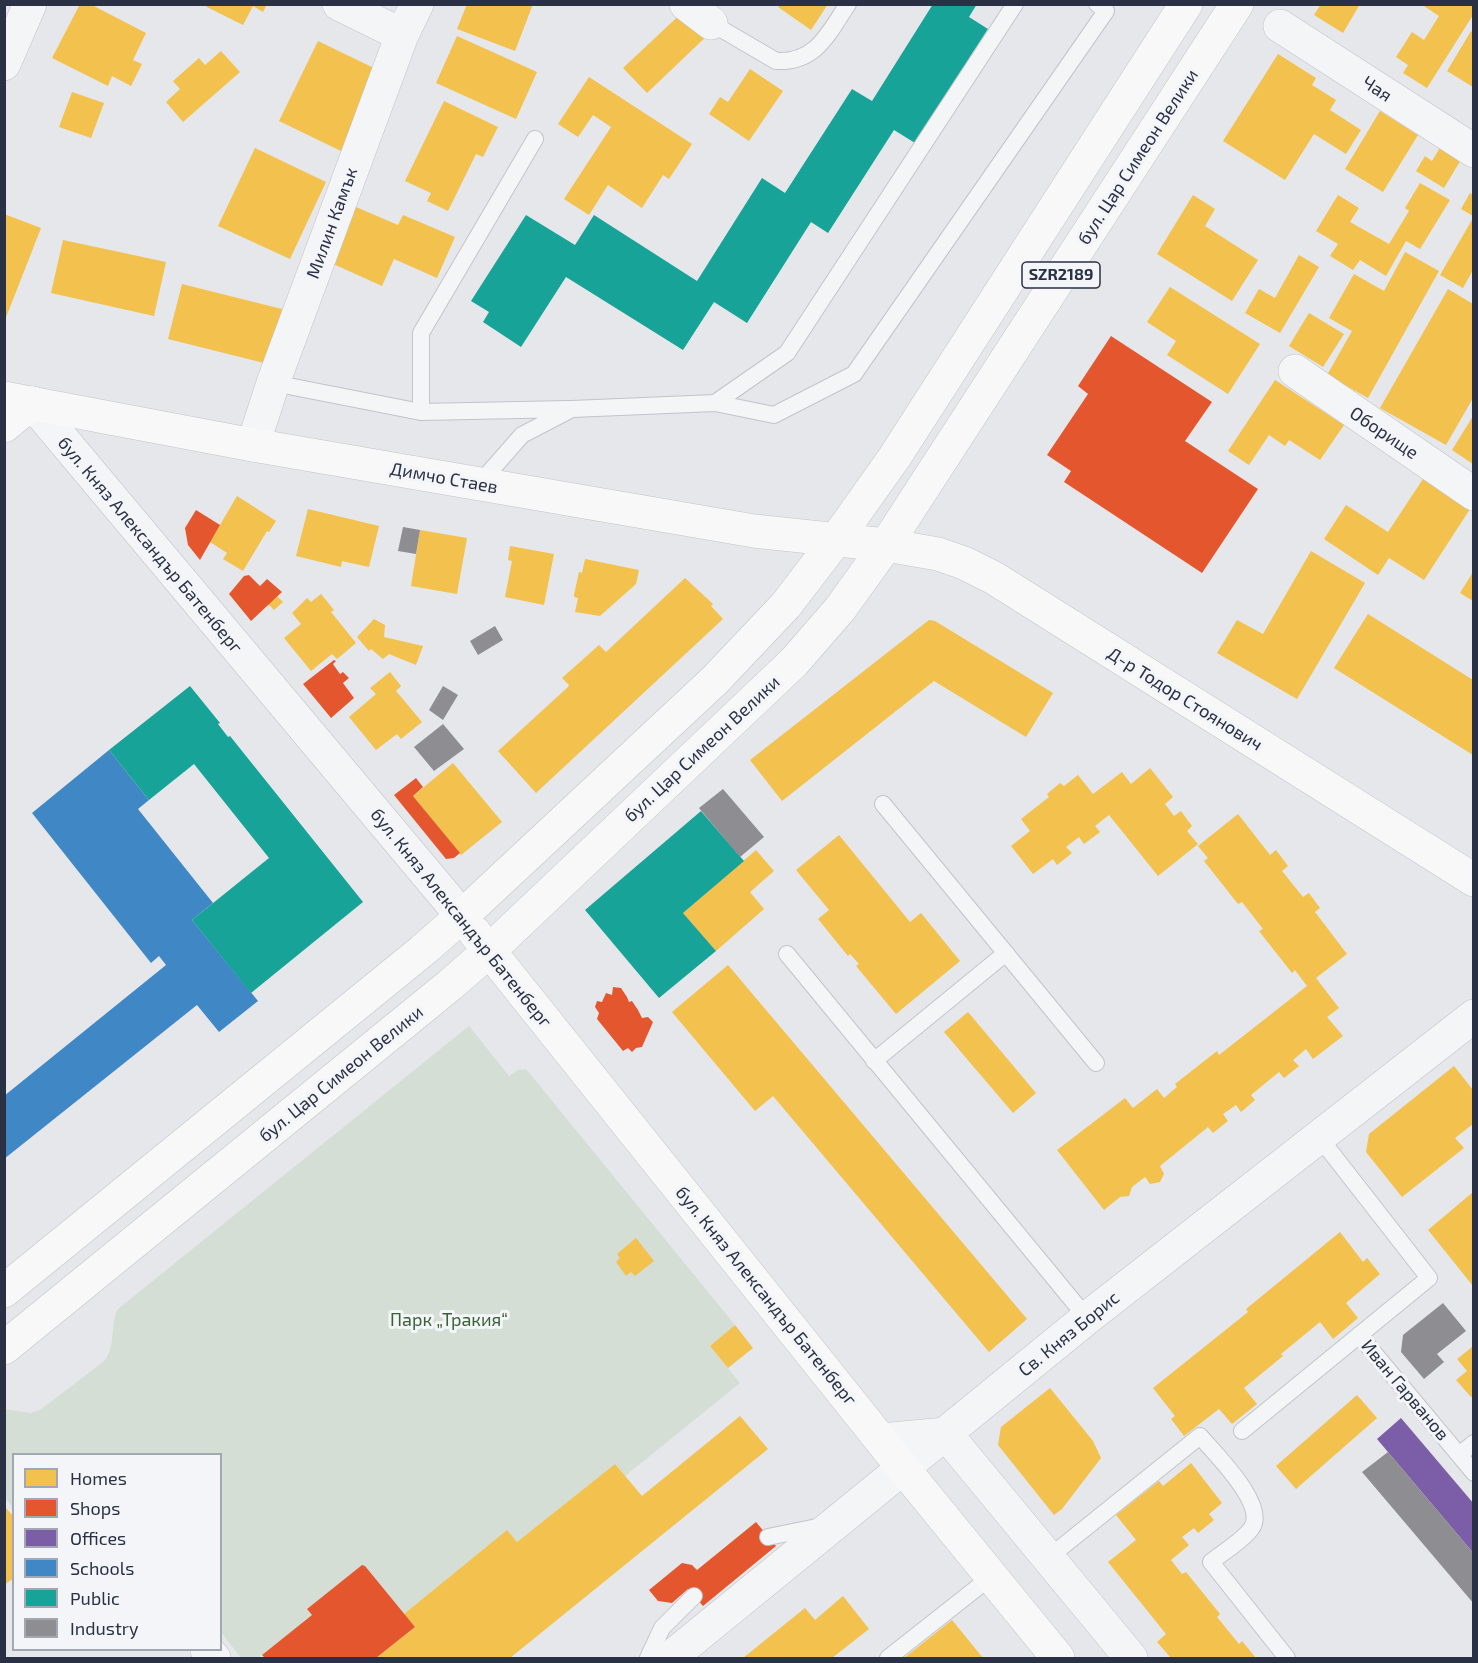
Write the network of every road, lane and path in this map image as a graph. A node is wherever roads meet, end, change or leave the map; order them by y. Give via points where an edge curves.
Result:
1 (30, 4) edge
2 (339, 4) edge
3 (417, 4) edge
4 (848, 4) edge
5 (1015, 4) edge
6 (1097, 4) edge
7 (1186, 4) edge
8 (1237, 4) edge
9 (699, 14) edge
10 (1280, 26) dead end
11 (402, 35) junction
12 (4, 64) edge
13 (535, 139) dead end
14 (1473, 152) edge
15 (1295, 371) dead end
16 (273, 383) junction
17 (18, 401) edge
18 (715, 403) junction
19 (572, 409) junction
20 (421, 412) junction
21 (4, 426) edge
22 (253, 445) junction
23 (479, 484) junction
24 (1473, 494) edge
25 (836, 541) junction
26 (885, 545) junction
27 (883, 804) dead end
28 (1473, 880) edge
29 (462, 916) junction
30 (489, 951) junction
31 (1006, 953) junction
32 (786, 954) dead end
33 (1473, 1016) edge
34 (874, 1061) junction
35 (1096, 1063) dead end
36 (1319, 1137) junction
37 (4, 1291) edge
38 (1088, 1318) junction
39 (1359, 1335) junction
40 (4, 1348) edge
41 (1242, 1431) dead end
42 (946, 1434) junction
43 (881, 1440) junction
44 (1473, 1443) edge
45 (1459, 1455) junction
46 (903, 1468) junction
47 (1473, 1473) edge
48 (835, 1524) junction
49 (768, 1537) dead end
50 (1048, 1558) junction
51 (992, 1576) junction
52 (694, 1596) dead end
53 (648, 1659) edge
54 (670, 1659) edge
55 (888, 1659) edge
56 (1058, 1659) edge
57 (1131, 1659) edge
58 (1287, 1659) edge

1 - 12 street
2 - 11 street
3 - 11 street, Милин Камък
4 - 9 lane via 819,48 788,62 776,61
5 - 18 lane via 787,353
6 - 18 lane via 1106,11 854,374 774,415
7 - 25 street, SZR2189 via 894,458
8 - 26 street, бул. Цар Симеон Велики / SZR2189
10 - 14 street, Чая
11 - 16 street, Милин Камък
13 - 20 lane via 421,333
15 - 24 street, Оборище
16 - 20 lane
16 - 22 street, Милин Камък
17 - 21 street
17 - 22 street, Димчо Стаев
17 - 29 street, бул. Княз Александър Батенберг
18 - 19 lane
19 - 20 lane
19 - 23 lane via 522,435
22 - 23 street, Димчо Стаев
23 - 25 street, Димчо Стаев via 754,531
25 - 26 street, Димчо Стаев
25 - 29 street, SZR2189 via 786,605 715,680
26 - 28 street, Д-р Тодор Стоянович via 938,554 994,578
26 - 30 street, бул. Цар Симеон Велики / SZR2189 via 840,609 794,662
27 - 31 lane
29 - 30 street, бул. Княз Александър Батенберг
29 - 37 street
30 - 40 street, бул. Цар Симеон Велики
30 - 43 street, бул. Княз Александър Батенберг
31 - 34 lane
31 - 35 lane
32 - 34 lane
33 - 36 street, Св. Княз Борис
34 - 38 lane
36 - 38 street, Св. Княз Борис
36 - 39 lane via 1429,1278
38 - 42 street, Св. Княз Борис
39 - 41 lane
39 - 45 lane, Иван Гарванов
42 - 43 street
42 - 46 street, Св. Княз Борис
42 - 50 street
43 - 46 street, бул. Княз Александър Батенберг
44 - 45 lane
45 - 47 lane, Иван Гарванов
46 - 48 street, Св. Княз Борис
46 - 51 street, бул. Княз Александър Батенберг
48 - 49 lane
48 - 54 street, Св. Княз Борис
50 - 57 street
50 - 58 lane via 1200,1436 1250,1497 1256,1518 1251,1528 1211,1562
51 - 55 lane
51 - 56 street, бул. Княз Александър Батенберг
52 - 53 lane via 662,1628

